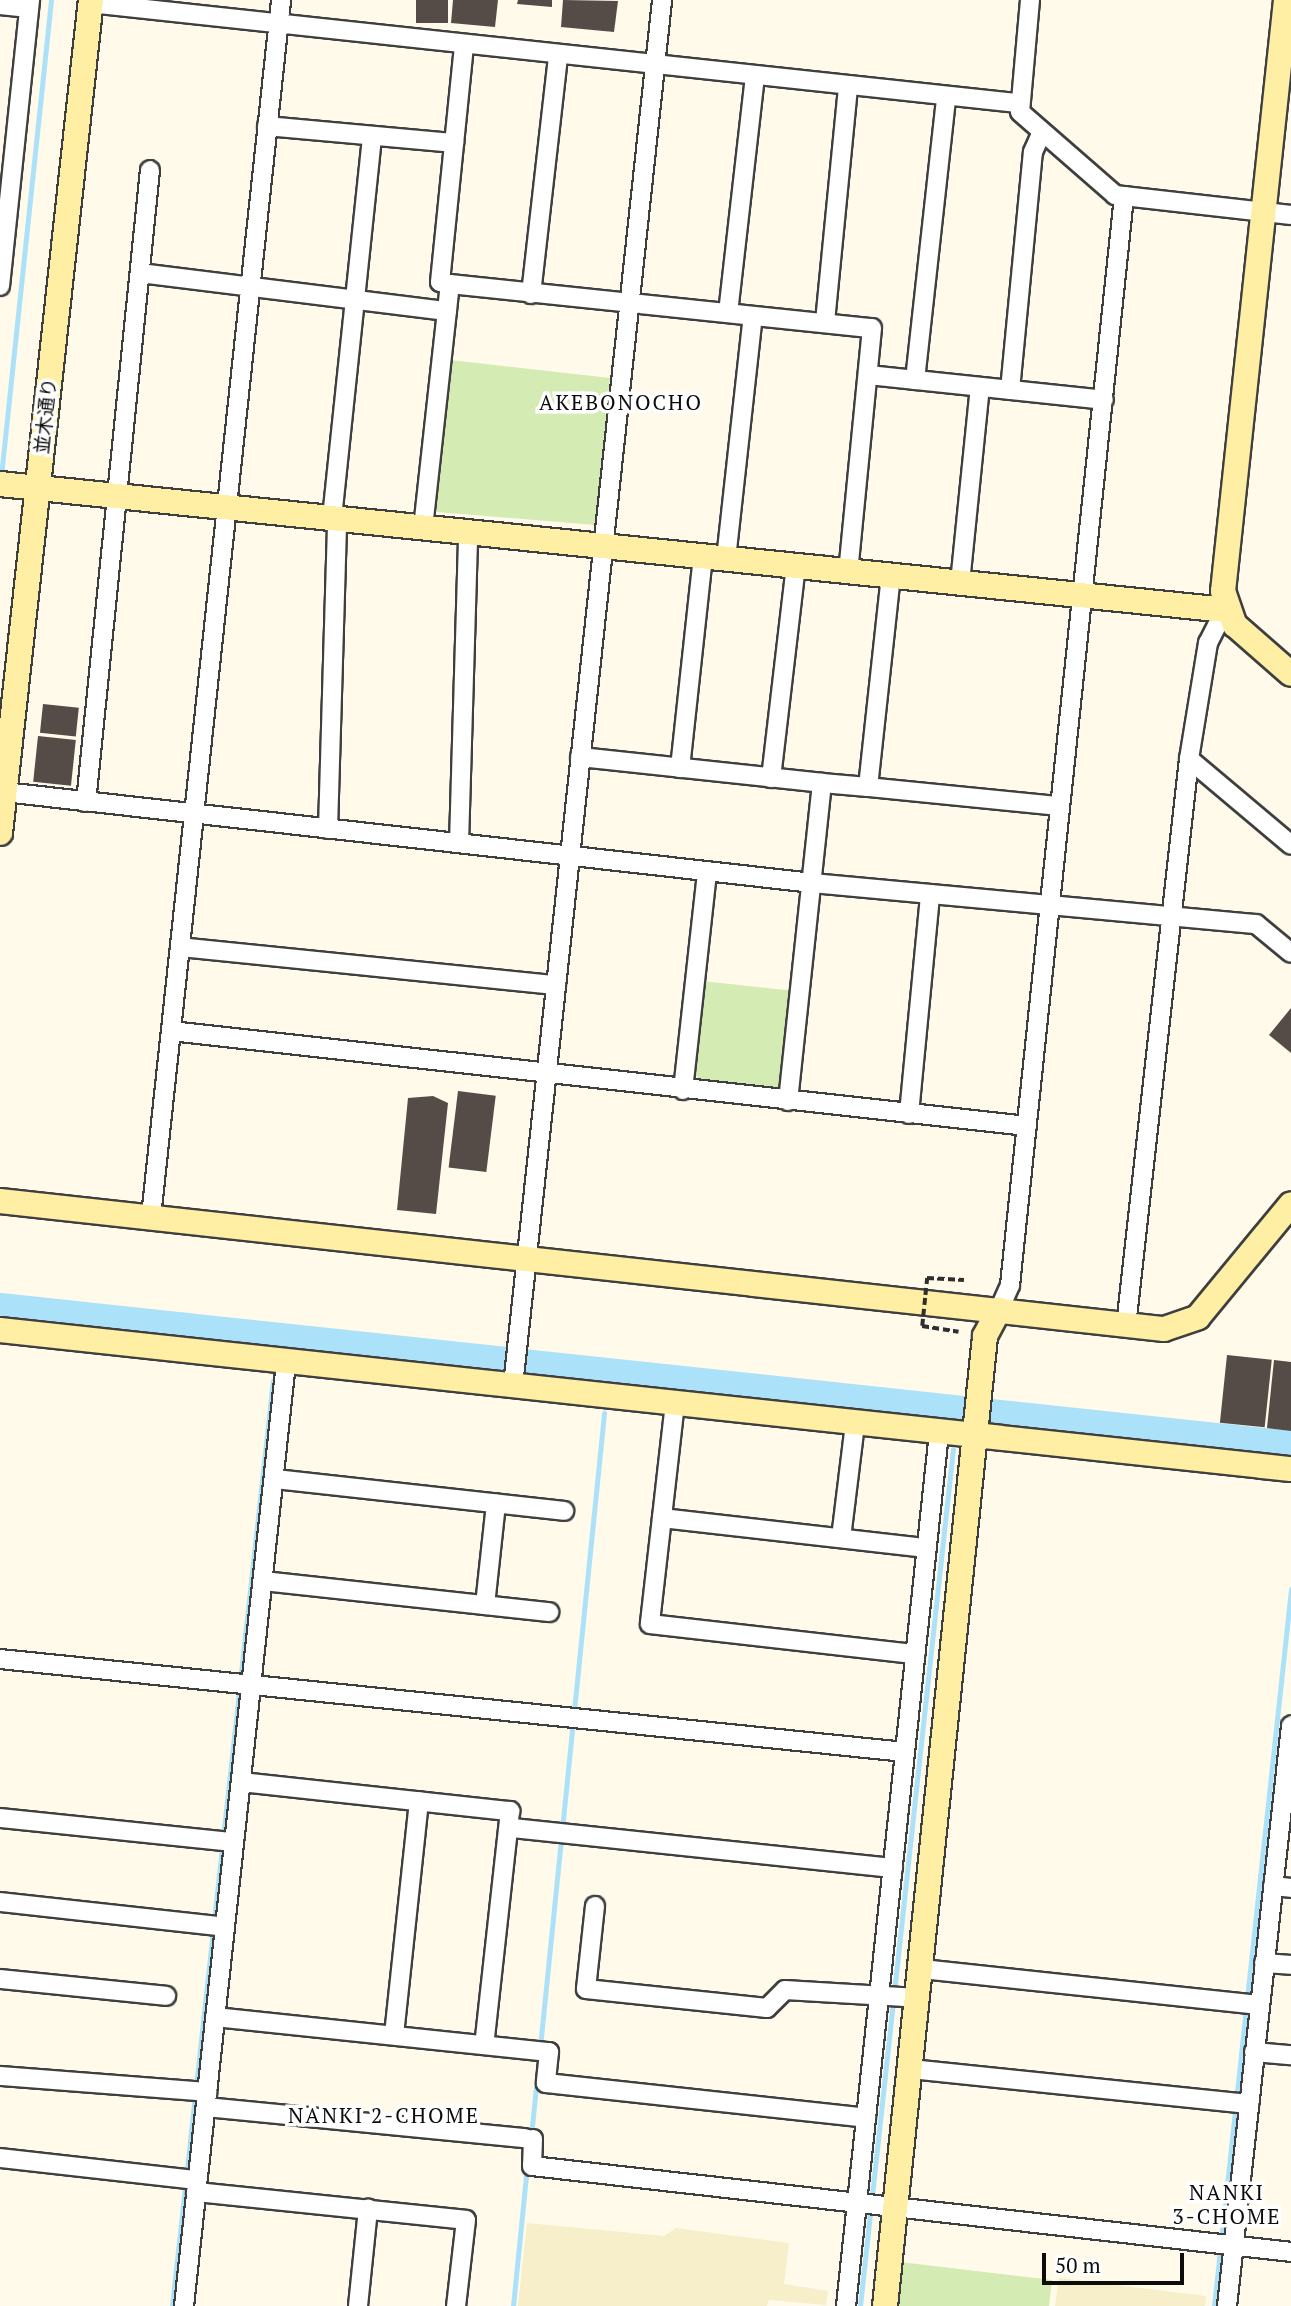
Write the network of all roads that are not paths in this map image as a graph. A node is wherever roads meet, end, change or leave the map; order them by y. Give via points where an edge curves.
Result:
1 (281, 0) edge
2 (662, 0) edge
3 (1030, 0) edge
4 (1286, 0) edge
5 (91, 2) edge
6 (29, 4) edge
7 (0, 5) edge
8 (277, 26) junction
9 (464, 47) junction
10 (558, 57) junction
11 (654, 67) junction
12 (755, 77) junction
13 (848, 87) junction
14 (946, 97) junction
15 (1016, 103) junction
16 (267, 126) junction
17 (1042, 132) junction
18 (372, 136) junction
19 (454, 143) junction
20 (150, 170) dead end
21 (1124, 196) junction
22 (4, 211) edge
23 (1263, 211) junction
24 (1291, 215) edge
25 (139, 273) junction
26 (450, 284) junction
27 (0, 285) edge
28 (252, 285) junction
29 (531, 294) junction
30 (354, 299) junction
31 (628, 303) junction
32 (447, 312) junction
33 (728, 313) junction
34 (753, 316) junction
35 (825, 322) junction
36 (868, 375) junction
37 (915, 380) junction
38 (980, 387) junction
39 (1010, 390) junction
40 (1104, 400) junction
41 (17, 486) edge
42 (117, 496) junction
43 (228, 508) junction
44 (335, 519) junction
45 (423, 528) junction
46 (468, 532) junction
47 (603, 546) junction
48 (715, 558) junction
49 (796, 566) junction
50 (848, 572) junction
51 (891, 576) junction
52 (960, 583) junction
53 (1084, 596) junction
54 (1225, 610) junction
55 (1289, 667) edge
56 (580, 757) junction
57 (1189, 759) junction
58 (680, 768) junction
59 (771, 778) junction
60 (822, 783) junction
61 (868, 787) junction
62 (4, 792) junction
63 (86, 802) junction
64 (1058, 806) junction
65 (194, 815) junction
66 (328, 829) junction
67 (0, 833) edge
68 (459, 843) junction
69 (1291, 845) edge
70 (569, 855) junction
71 (707, 871) junction
72 (813, 883) junction
73 (930, 894) junction
74 (1049, 905) junction
75 (1171, 919) junction
76 (180, 947) junction
77 (1291, 953) edge
78 (556, 985) junction
79 (171, 1031) junction
80 (547, 1076) junction
81 (683, 1090) junction
82 (788, 1101) junction
83 (909, 1114) junction
84 (1027, 1126) junction
85 (0, 1201) edge
86 (1291, 1204) edge
87 (151, 1217) junction
88 (526, 1259) junction
89 (999, 1310) junction
90 (1126, 1326) junction
91 (0, 1330) edge
92 (286, 1362) junction
93 (514, 1371) junction
94 (674, 1403) junction
95 (976, 1423) junction
96 (855, 1424) junction
97 (939, 1433) junction
98 (1291, 1469) edge
99 (275, 1479) junction
100 (496, 1504) junction
101 (564, 1511) dead end
102 (662, 1518) junction
103 (841, 1538) junction
104 (926, 1548) junction
105 (263, 1581) junction
106 (485, 1605) junction
107 (549, 1612) dead end
108 (915, 1654) junction
109 (0, 1659) edge
110 (243, 1684) junction
111 (1291, 1734) edge
112 (904, 1752) junction
113 (241, 1782) junction
114 (1287, 1795) edge
115 (419, 1801) junction
116 (0, 1818) edge
117 (512, 1828) junction
118 (226, 1841) junction
119 (892, 1868) junction
120 (1282, 1887) edge
121 (0, 1902) edge
122 (596, 1906) dead end
123 (217, 1926) junction
124 (1264, 1963) junction
125 (1291, 1965) edge
126 (922, 1969) junction
127 (0, 1979) edge
128 (166, 1996) dead end
129 (896, 1996) junction
130 (1250, 2004) junction
131 (215, 2017) junction
132 (394, 2035) junction
133 (484, 2045) junction
134 (1254, 2052) junction
135 (1291, 2055) edge
136 (910, 2069) junction
137 (0, 2076) edge
138 (201, 2095) junction
139 (1240, 2103) junction
140 (866, 2118) junction
141 (0, 2158) edge
142 (191, 2182) junction
143 (875, 2203) junction
144 (368, 2210) junction
145 (1224, 2245) junction
146 (1291, 2252) edge
147 (184, 2306) edge
148 (358, 2306) edge
149 (456, 2306) edge
150 (846, 2306) edge
151 (885, 2306) edge
152 (1227, 2306) edge

1 - 8 street
2 - 11 street
3 - 15 street
4 - 23 street
5 - 8 street
5 - 41 street, 並木通り
6 - 7 street
6 - 22 street
8 - 9 street
8 - 16 street
9 - 10 street
9 - 19 street
10 - 11 street
10 - 29 street
11 - 12 street
11 - 31 street
12 - 13 street
12 - 33 street
13 - 14 street
13 - 35 street
14 - 15 street
14 - 37 street
15 - 17 street
16 - 18 street
16 - 28 street
17 - 21 street
17 - 39 street via 1033,152
18 - 19 street
18 - 30 street
19 - 26 street via 440,282
20 - 25 street
21 - 23 street
21 - 40 street
22 - 27 street
23 - 24 street
23 - 54 street
25 - 28 street
25 - 42 street
26 - 29 street
26 - 32 street
28 - 30 street
28 - 43 street
29 - 31 street
30 - 32 street
30 - 44 street
31 - 33 street
31 - 47 street
32 - 45 street
33 - 34 street
34 - 35 street
34 - 48 street
35 - 36 street via 872,328
36 - 37 street
36 - 50 street
37 - 38 street
38 - 39 street
38 - 52 street
39 - 40 street
40 - 53 street
41 - 42 street
41 - 62 street, 並木通り
42 - 43 street
42 - 63 street
43 - 44 street
43 - 65 street
44 - 45 street
44 - 66 street
45 - 46 street
46 - 47 street
46 - 68 street
47 - 48 street
47 - 56 street
48 - 49 street
48 - 58 street
49 - 50 street
49 - 59 street
50 - 51 street
51 - 52 street
51 - 61 street
52 - 53 street
53 - 54 street
53 - 64 street
54 - 55 street
54 - 57 street via 1208,643
56 - 58 street
56 - 70 street
57 - 69 street
57 - 75 street
58 - 59 street
59 - 60 street
60 - 61 street
60 - 72 street
61 - 64 street
62 - 63 street
62 - 67 street, 並木通り
63 - 65 street
64 - 74 street
65 - 66 street
65 - 76 street
66 - 68 street
68 - 70 street
70 - 71 street
70 - 78 street
71 - 72 street
71 - 81 street
72 - 73 street
72 - 82 street
73 - 74 street
73 - 83 street
74 - 75 street
74 - 84 street
75 - 77 street via 1256,924
75 - 90 street
76 - 78 street
76 - 79 street
78 - 80 street
79 - 80 street
79 - 87 street
80 - 81 street
80 - 88 street
81 - 82 street
82 - 83 street
83 - 84 street
84 - 89 street via 1010,1285
85 - 87 street
86 - 90 street via 1189,1324
87 - 88 street
88 - 89 street
88 - 93 street
89 - 90 street
89 - 95 street via 985,1336
91 - 92 street
92 - 93 street
92 - 99 street
93 - 94 street
94 - 96 street
94 - 102 street
95 - 97 street
95 - 98 street
95 - 126 street
96 - 97 street
96 - 103 street
97 - 104 street
99 - 100 street
99 - 105 street
100 - 101 street
100 - 106 street
102 - 103 street
102 - 108 street via 650,1624
103 - 104 street
104 - 108 street
105 - 106 street
105 - 110 street
106 - 107 street
108 - 112 street
109 - 110 street
110 - 112 street
110 - 113 street
111 - 114 street
112 - 119 street
113 - 115 street
113 - 118 street
114 - 120 street
115 - 117 street via 510,1811
115 - 132 street
116 - 118 street
117 - 119 street
117 - 133 street
118 - 123 street
119 - 129 street
120 - 124 street
121 - 123 street
122 - 129 street via 586,1989 767,2008 785,1990
123 - 131 street
124 - 125 street
124 - 130 street
126 - 129 street
126 - 130 street
127 - 128 street
129 - 136 street
129 - 140 street
130 - 134 street
131 - 132 street
131 - 138 street
132 - 133 street
133 - 140 street via 549,2052 546,2083
134 - 135 street
134 - 139 street
136 - 139 street
136 - 143 street
137 - 138 street
138 - 142 street
138 - 143 street via 529,2139 531,2166
139 - 145 street
140 - 143 street
141 - 142 street
142 - 144 street
142 - 147 street
143 - 145 street
143 - 150 street
143 - 151 street
144 - 148 street
144 - 149 street via 466,2220
145 - 146 street
145 - 152 street

